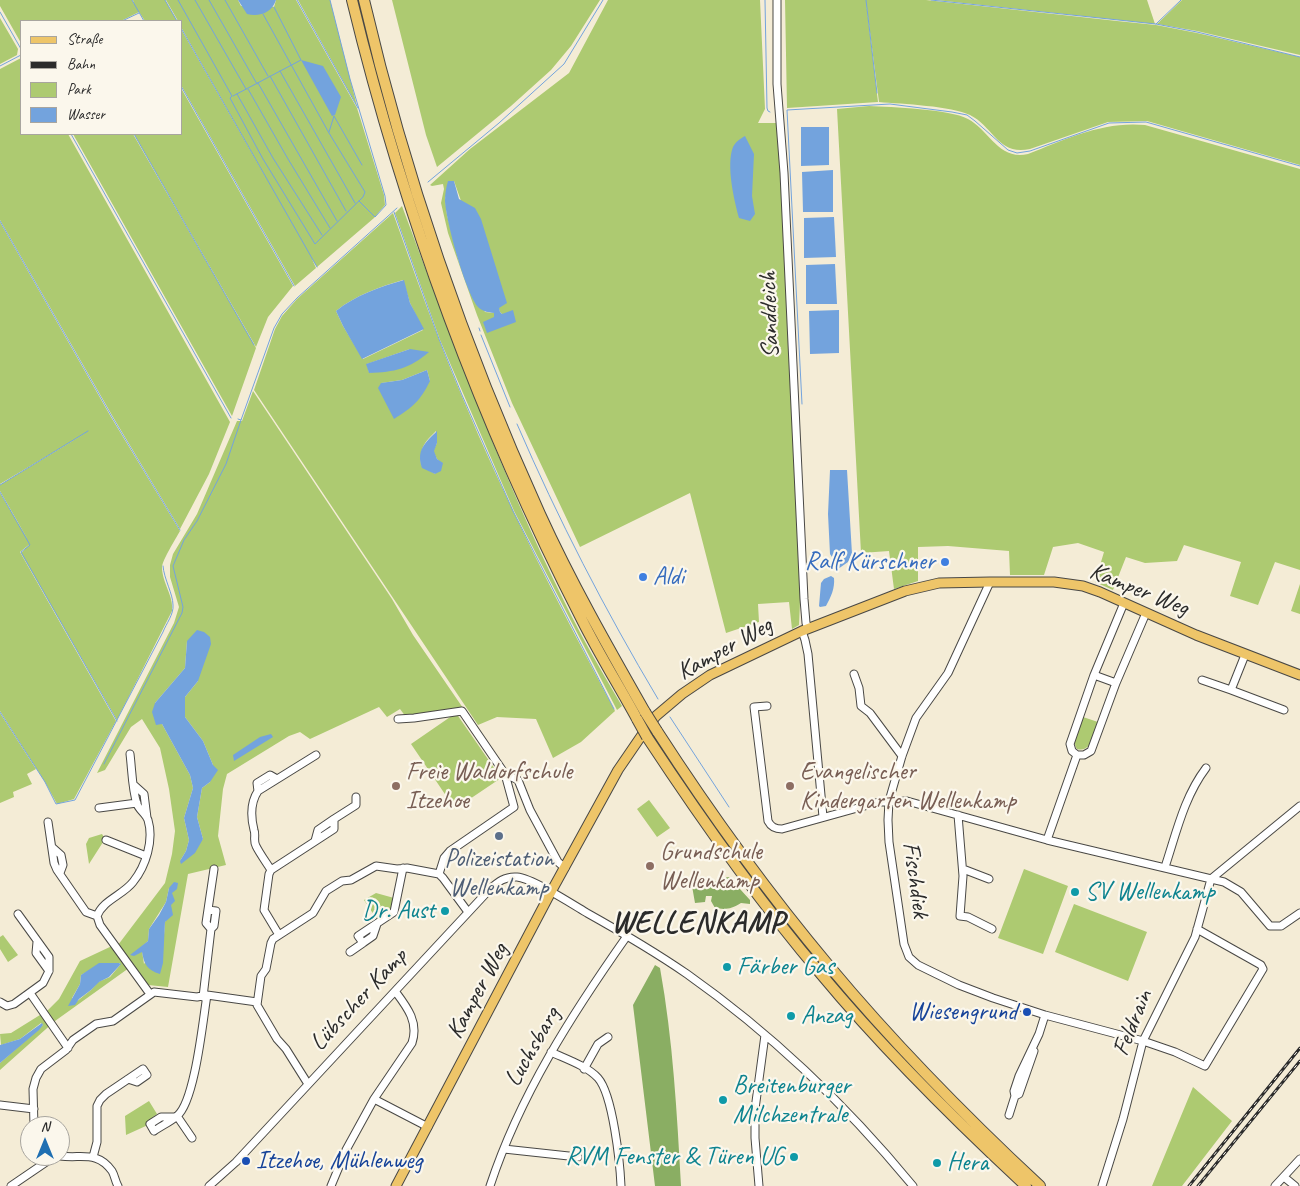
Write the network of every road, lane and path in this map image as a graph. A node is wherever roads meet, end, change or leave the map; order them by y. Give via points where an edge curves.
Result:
1 (352, 0) edge
2 (364, 0) edge
3 (777, 0) edge
4 (990, 582) junction
5 (1124, 603) junction
6 (1146, 613) junction
7 (805, 630) junction
8 (1244, 655) junction
9 (854, 674) dead end
10 (1094, 674) junction
11 (1300, 674) edge
12 (1202, 680) dead end
13 (1116, 683) junction
14 (1231, 690) junction
15 (767, 706) dead end
16 (1284, 710) dead end
17 (398, 719) dead end
18 (130, 754) dead end
19 (316, 755) dead end
20 (902, 756) junction
21 (1078, 756) junction
22 (1206, 768) dead end
23 (505, 774) junction
24 (134, 785) junction
25 (356, 797) dead end
26 (889, 801) junction
27 (137, 803) junction
28 (1300, 806) edge
29 (99, 808) dead end
30 (958, 816) junction
31 (823, 817) junction
32 (147, 818) junction
33 (48, 822) dead end
34 (106, 840) dead end
35 (1047, 840) junction
36 (146, 856) junction
37 (403, 868) junction
38 (565, 868) junction
39 (1165, 868) junction
40 (214, 869) dead end
41 (963, 869) junction
42 (271, 870) junction
43 (439, 874) junction
44 (989, 879) dead end
45 (1211, 880) junction
46 (551, 892) junction
47 (468, 912) junction
48 (1300, 913) edge
49 (18, 914) dead end
50 (97, 916) junction
51 (992, 929) dead end
52 (1197, 929) junction
53 (279, 935) junction
54 (627, 936) junction
55 (350, 952) dead end
56 (395, 991) junction
57 (30, 993) junction
58 (150, 994) junction
59 (205, 996) junction
60 (0, 1002) edge
61 (257, 1002) junction
62 (1044, 1015) junction
63 (765, 1035) junction
64 (608, 1037) dead end
65 (1143, 1041) junction
66 (68, 1048) junction
67 (551, 1052) junction
68 (584, 1068) junction
69 (128, 1079) dead end
70 (308, 1084) junction
71 (374, 1099) junction
72 (0, 1105) edge
73 (34, 1110) junction
74 (1009, 1115) dead end
75 (34, 1116) edge
76 (428, 1127) junction
77 (192, 1138) dead end
78 (504, 1149) junction
79 (70, 1156) edge
80 (93, 1157) junction
81 (578, 1157) dead end
82 (1300, 1159) edge
83 (40, 1166) edge
84 (1284, 1176) junction
85 (11, 1186) edge
86 (118, 1186) edge
87 (209, 1186) edge
88 (331, 1186) edge
89 (396, 1186) edge
90 (490, 1186) edge
91 (621, 1186) edge
92 (759, 1186) edge
93 (913, 1186) edge
94 (1026, 1186) edge
95 (1040, 1186) edge
96 (1102, 1186) edge
97 (1275, 1186) edge
98 (1295, 1186) edge

1 - 94 highway, bridge via 392,150 428,258 491,423 582,621 647,737 738,870 822,976 885,1047
2 - 95 highway, bridge via 403,147 484,381 541,515 592,619 645,712 703,801 830,967 927,1076
3 - 7 street, Sanddeich via 777,84
4 - 5 main road, Kamper Weg via 1068,583 1091,588
4 - 7 main road, Kamper Weg via 922,586
4 - 20 street, Fischdiek via 948,673 916,718
5 - 6 main road, Kamper Weg
5 - 10 street
6 - 8 main road, Kamper Weg
6 - 13 street
7 - 31 street, Sanddeich
7 - 38 main road, Kamper Weg via 710,675 656,716 618,770
8 - 11 main road, Kamper Weg
8 - 14 street
9 - 20 street via 861,706 870,713
10 - 13 street
10 - 21 street via 1070,744
12 - 14 street
13 - 21 street via 1091,751
14 - 16 street
15 - 31 street via 754,707 768,821 782,829
17 - 23 street via 462,711
18 - 24 street
19 - 42 street via 258,791 253,803 255,844
20 - 26 street, Fischdiek
21 - 35 street
22 - 39 street via 1189,798
23 - 38 street via 518,780 530,810 558,862
23 - 43 street via 514,807 450,851
24 - 27 street
24 - 32 street via 144,794
25 - 42 street via 356,805 334,819 334,829
26 - 30 street via 907,801
26 - 31 street
26 - 62 street, Fischdiek via 889,842 904,944 909,957 922,968 959,985
27 - 29 street
27 - 32 street
28 - 45 street
30 - 35 street
30 - 41 street
32 - 36 street via 149,839
33 - 50 street via 54,863 86,912
34 - 36 street
35 - 39 street
36 - 50 street via 134,882 106,904
37 - 43 street
37 - 53 street via 376,866 351,880 342,881 323,893 313,914
37 - 55 street via 394,912 358,936 363,943
38 - 46 main road, Kamper Weg
39 - 45 street
40 - 59 street via 206,923 211,929
41 - 44 street
41 - 51 street via 960,916
42 - 53 street via 264,910
43 - 47 street
45 - 48 street via 1241,892 1270,926 1281,926
45 - 52 street, Feldrain
46 - 47 street, Lübscher Kamp via 523,878 508,878 495,884
46 - 54 street, Lübscher Kamp
46 - 76 main road, Kamper Weg
47 - 56 street, Lübscher Kamp
49 - 57 street via 49,957 49,971 43,983
50 - 58 street via 100,925
52 - 65 street, Feldrain
52 - 65 street, Fischdiek via 1263,969 1206,1066
53 - 61 street via 271,943
54 - 63 street, Lübscher Kamp via 686,973
54 - 67 street, Luchsbarg
56 - 70 street, Lübscher Kamp
56 - 71 street via 413,1018 413,1039 408,1052
57 - 60 street via 12,1006
57 - 66 street
58 - 59 street
58 - 66 street via 113,1021 96,1024 73,1040
59 - 61 street
59 - 77 street via 192,1086 176,1117
61 - 70 street via 277,1040
62 - 65 street, Fischdiek
62 - 74 street via 1039,1034 1019,1076
63 - 92 street via 755,1109
63 - 93 street, Lübscher Kamp via 853,1117
64 - 68 street via 598,1044
65 - 96 street, Feldrain
66 - 73 street via 37,1076
67 - 68 street
67 - 78 street, Luchsbarg
68 - 91 street via 599,1080 607,1097
69 - 80 street via 106,1094 97,1106 97,1142
70 - 87 street, Lübscher Kamp via 236,1162
71 - 76 street
71 - 88 street via 346,1150
72 - 73 street
73 - 75 street
76 - 89 main road, Kamper Weg
78 - 81 street
78 - 90 street, Luchsbarg
79 - 80 street
80 - 86 street via 114,1173
82 - 84 street
83 - 85 street
84 - 97 street
84 - 98 street

